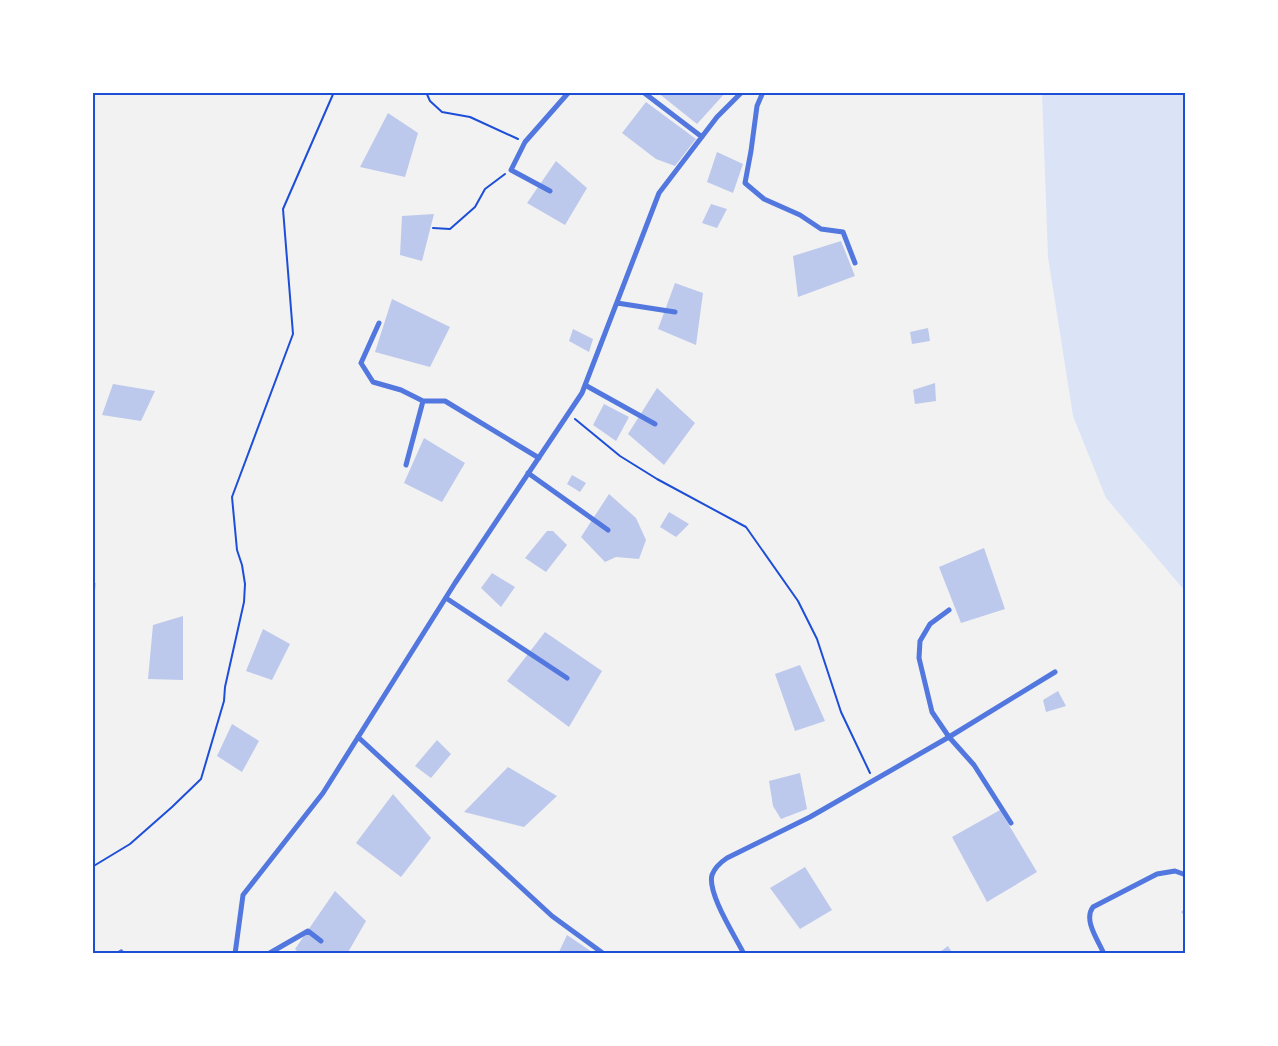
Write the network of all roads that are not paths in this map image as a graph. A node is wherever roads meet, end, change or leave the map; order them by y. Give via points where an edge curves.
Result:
1 (569, 92) edge
2 (643, 92) edge
3 (742, 92) edge
4 (762, 92) edge
5 (702, 137) junction
6 (550, 191) dead end
7 (854, 263) dead end
8 (617, 303) junction
9 (675, 312) dead end
10 (379, 323) dead end
11 (585, 385) junction
12 (423, 401) junction
13 (655, 424) dead end
14 (538, 458) junction
15 (406, 465) dead end
16 (528, 473) junction
17 (608, 530) dead end
18 (446, 598) junction
19 (949, 610) dead end
20 (1055, 672) dead end
21 (567, 678) dead end
22 (358, 737) junction
23 (948, 737) junction
24 (1011, 823) dead end
25 (1186, 875) edge
26 (321, 941) dead end
27 (235, 954) edge
28 (268, 954) edge
29 (604, 954) edge
30 (744, 954) edge
31 (1104, 954) edge

1 - 6 street via 525,142 511,170
2 - 5 street
3 - 5 street
4 - 7 street via 745,183 764,199 821,228 843,232
5 - 8 street via 659,193
8 - 9 street
8 - 11 street
10 - 12 street via 361,363 373,382
11 - 13 street
11 - 14 street
12 - 14 street via 445,401
12 - 15 street
14 - 16 street
16 - 17 street
16 - 18 street
18 - 21 street
18 - 22 street
19 - 23 street via 930,624 920,642 919,658 932,712
20 - 23 street
22 - 27 street via 323,793 243,895
22 - 29 street via 552,916
23 - 24 street via 974,766
23 - 30 street via 810,817 718,865 712,874 715,897
25 - 31 street via 1175,871 1158,874 1093,907 1089,921
26 - 28 street via 308,931

